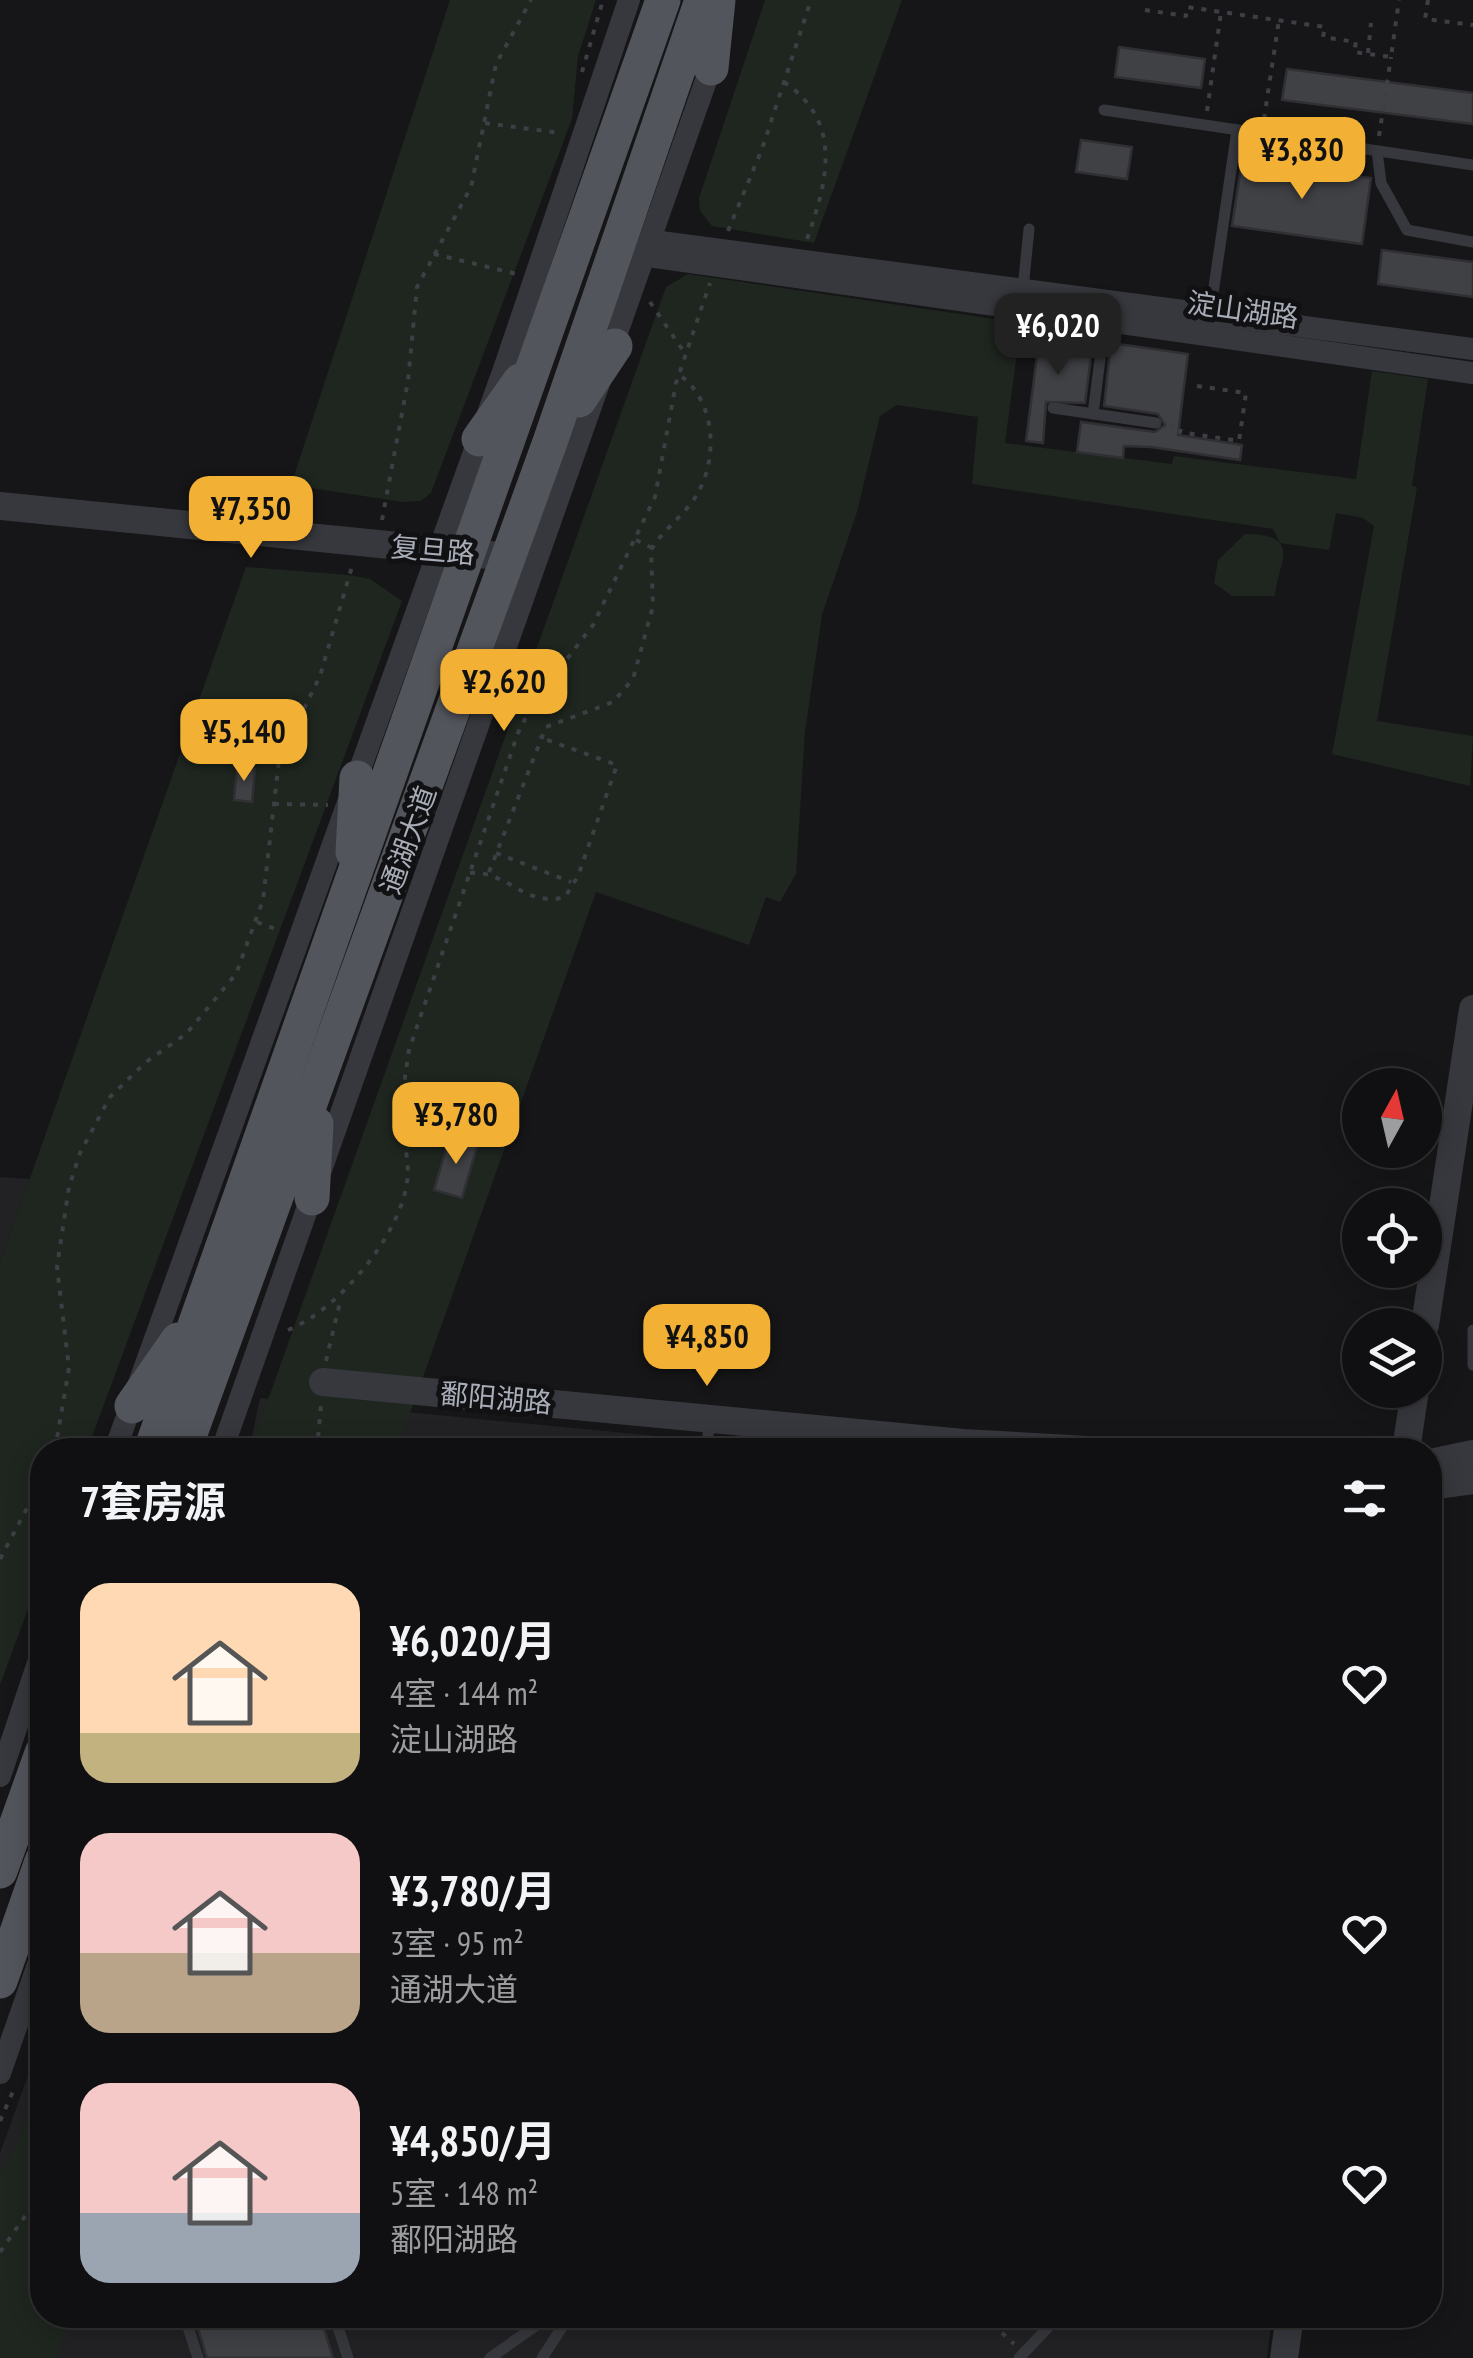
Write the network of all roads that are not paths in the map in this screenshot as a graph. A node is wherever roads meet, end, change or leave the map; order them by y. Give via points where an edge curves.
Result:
1 (630, 0) edge
2 (662, 0) edge
3 (702, 0) edge
4 (718, 0) edge
5 (734, 0) edge
6 (711, 68) junction
7 (1104, 110) dead end
8 (1238, 130) junction
9 (1377, 151) junction
10 (1473, 165) edge
11 (1030, 229) dead end
12 (1473, 242) edge
13 (650, 248) junction
14 (719, 258) junction
15 (1023, 290) junction
16 (1107, 311) junction
17 (1210, 314) junction
18 (615, 346) junction
19 (1473, 349) edge
20 (540, 358) junction
21 (1473, 373) edge
22 (1053, 408) dead end
23 (1093, 414) junction
24 (1156, 423) road end
25 (479, 439) junction
26 (550, 442) junction
27 (0, 506) edge
28 (454, 552) junction
29 (509, 557) junction
30 (357, 778) junction
31 (352, 889) junction
32 (1473, 1009) edge
33 (318, 1090) junction
34 (312, 1198) junction
35 (204, 1302) junction
36 (1428, 1308) edge
37 (1473, 1330) edge
38 (1473, 1365) edge
39 (323, 1389) dead end
40 (132, 1406) junction
41 (1412, 1408) edge
42 (708, 1433) edge
43 (120, 1438) edge
44 (155, 1438) edge
45 (188, 1438) edge
46 (226, 1438) edge
47 (765, 1438) edge
48 (806, 1438) edge
49 (1408, 1438) edge
50 (1473, 1454) edge
51 (1442, 1460) edge
52 (1473, 1480) edge
53 (1442, 1484) edge
54 (30, 1687) edge
55 (0, 1776) edge
56 (30, 1787) edge
57 (0, 1871) edge
58 (30, 1895) edge
59 (0, 1980) edge
60 (30, 1988) edge
61 (0, 2073) edge
62 (188, 2328) edge
63 (338, 2328) edge
64 (533, 2328) edge
65 (562, 2328) edge
66 (1048, 2328) edge
67 (1288, 2328) edge
68 (1021, 2356) edge
69 (198, 2358) edge
70 (348, 2358) edge
71 (490, 2358) edge
72 (542, 2358) edge
73 (1284, 2358) edge

1 - 25 street
2 - 20 main road, 通湖大道
3 - 26 main road, 通湖大道
4 - 6 main road
5 - 6 street
6 - 13 street
7 - 8 lane
8 - 9 lane
8 - 17 lane
9 - 10 lane
9 - 12 lane via 1381,183 1407,230
11 - 15 lane
13 - 14 street, 淀山湖路
13 - 18 street
14 - 15 street, 淀山湖路 via 800,260
14 - 16 street, 淀山湖路
15 - 16 street, 淀山湖路
16 - 17 street, 淀山湖路
16 - 21 street, 淀山湖路
16 - 23 lane
17 - 19 street, 淀山湖路
18 - 26 main road
18 - 34 street
20 - 25 main road
20 - 28 main road, 通湖大道
22 - 23 lane
23 - 24 lane
25 - 28 street
26 - 29 main road, 通湖大道
27 - 28 street, 复旦路
28 - 29 street, 复旦路
28 - 30 street
28 - 31 main road, 通湖大道
29 - 33 main road, 通湖大道
30 - 31 main road
30 - 40 street
31 - 35 main road, 通湖大道
32 - 36 street
33 - 34 main road
33 - 45 main road, 通湖大道
34 - 46 street
35 - 40 main road
35 - 44 main road, 通湖大道
37 - 38 lane
39 - 42 street, 鄱阳湖路
40 - 43 street
41 - 49 street
42 - 47 street, 鄱阳湖路
42 - 48 street, 鄱阳湖路
50 - 51 street
52 - 53 street
54 - 55 street
56 - 57 main road
58 - 59 main road
60 - 61 street
62 - 69 lane
63 - 70 lane
64 - 71 lane
65 - 72 lane
66 - 68 lane
67 - 73 street

